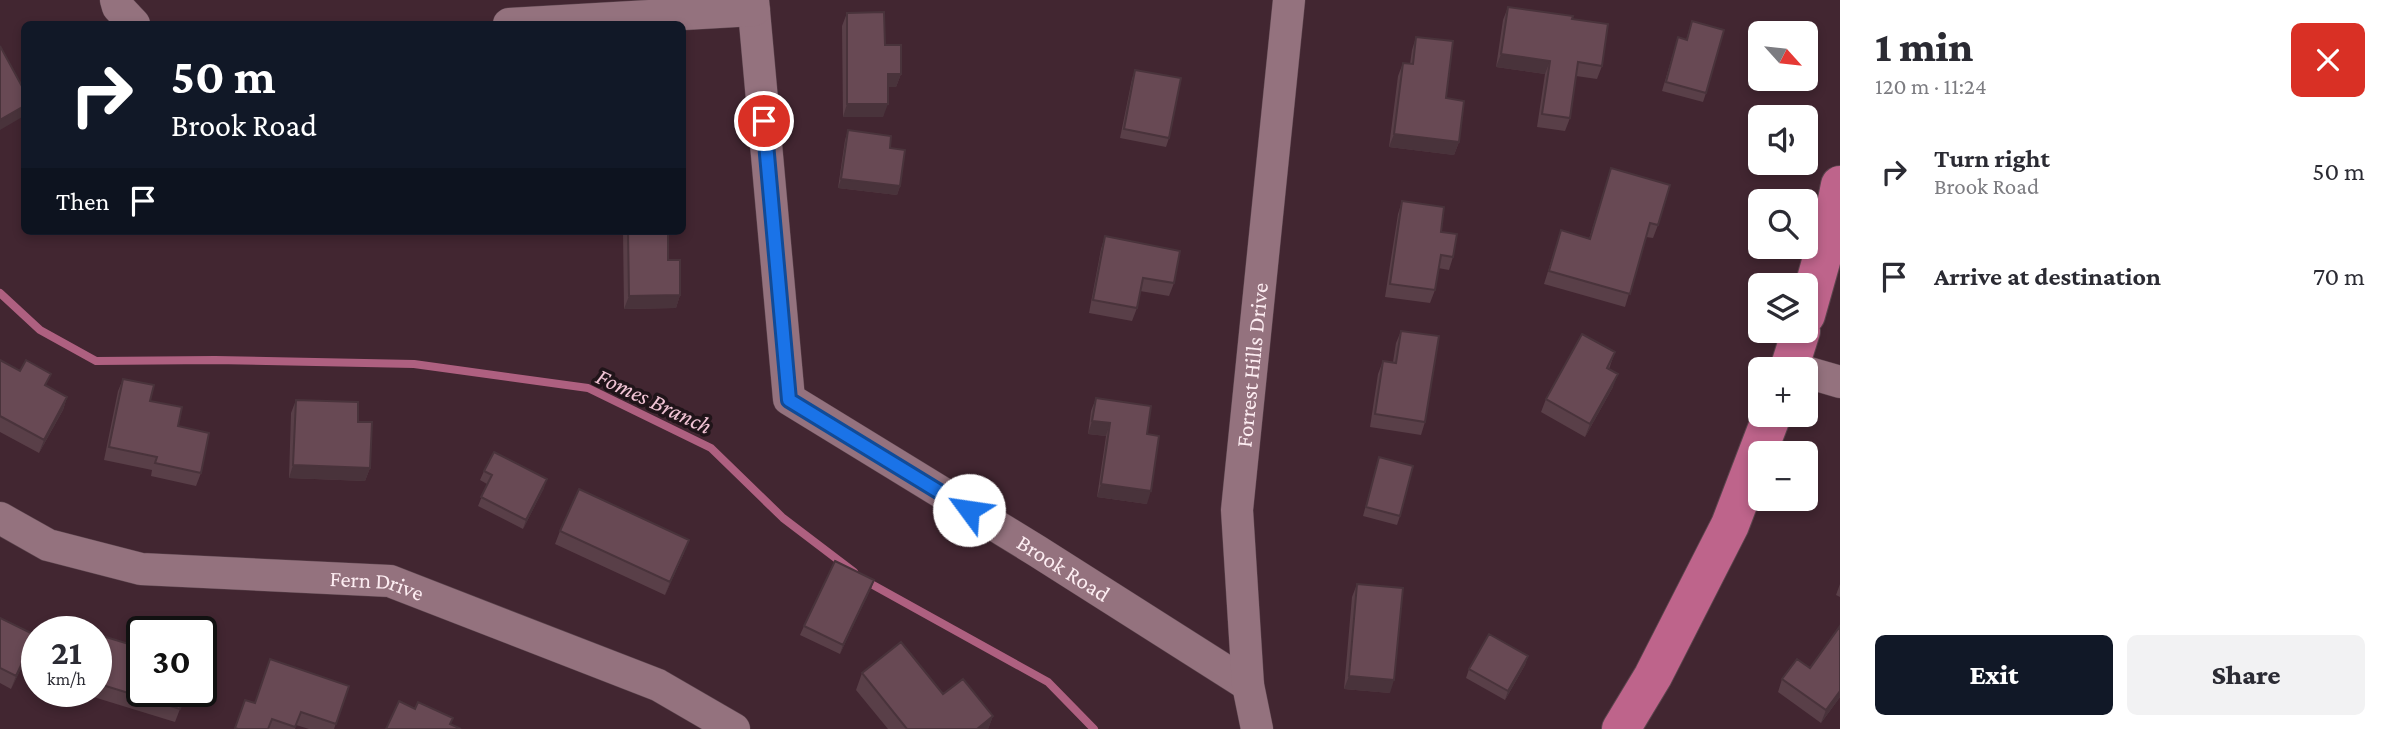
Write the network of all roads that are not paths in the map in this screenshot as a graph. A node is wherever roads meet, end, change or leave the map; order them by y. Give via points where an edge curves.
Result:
1 (116, 0) edge
2 (1289, 0) edge
3 (753, 5) edge
4 (131, 21) edge
5 (548, 21) edge
6 (1840, 185) edge
7 (1818, 273) edge
8 (1818, 376) edge
9 (1840, 382) edge
10 (1767, 427) edge
11 (0, 518) edge
12 (1248, 685) junction
13 (734, 729) edge
14 (1257, 729) edge
15 (1621, 729) edge

1 - 4 street
2 - 12 street, Forrest Hills Drive via 1237,510
3 - 5 street
3 - 12 street, Brook Road via 789,400
6 - 7 highway
8 - 9 street
10 - 15 highway via 1730,525
11 - 13 street, Fern Drive via 48,545 141,569 390,580 658,685
12 - 14 street, Forrest Hills Drive

